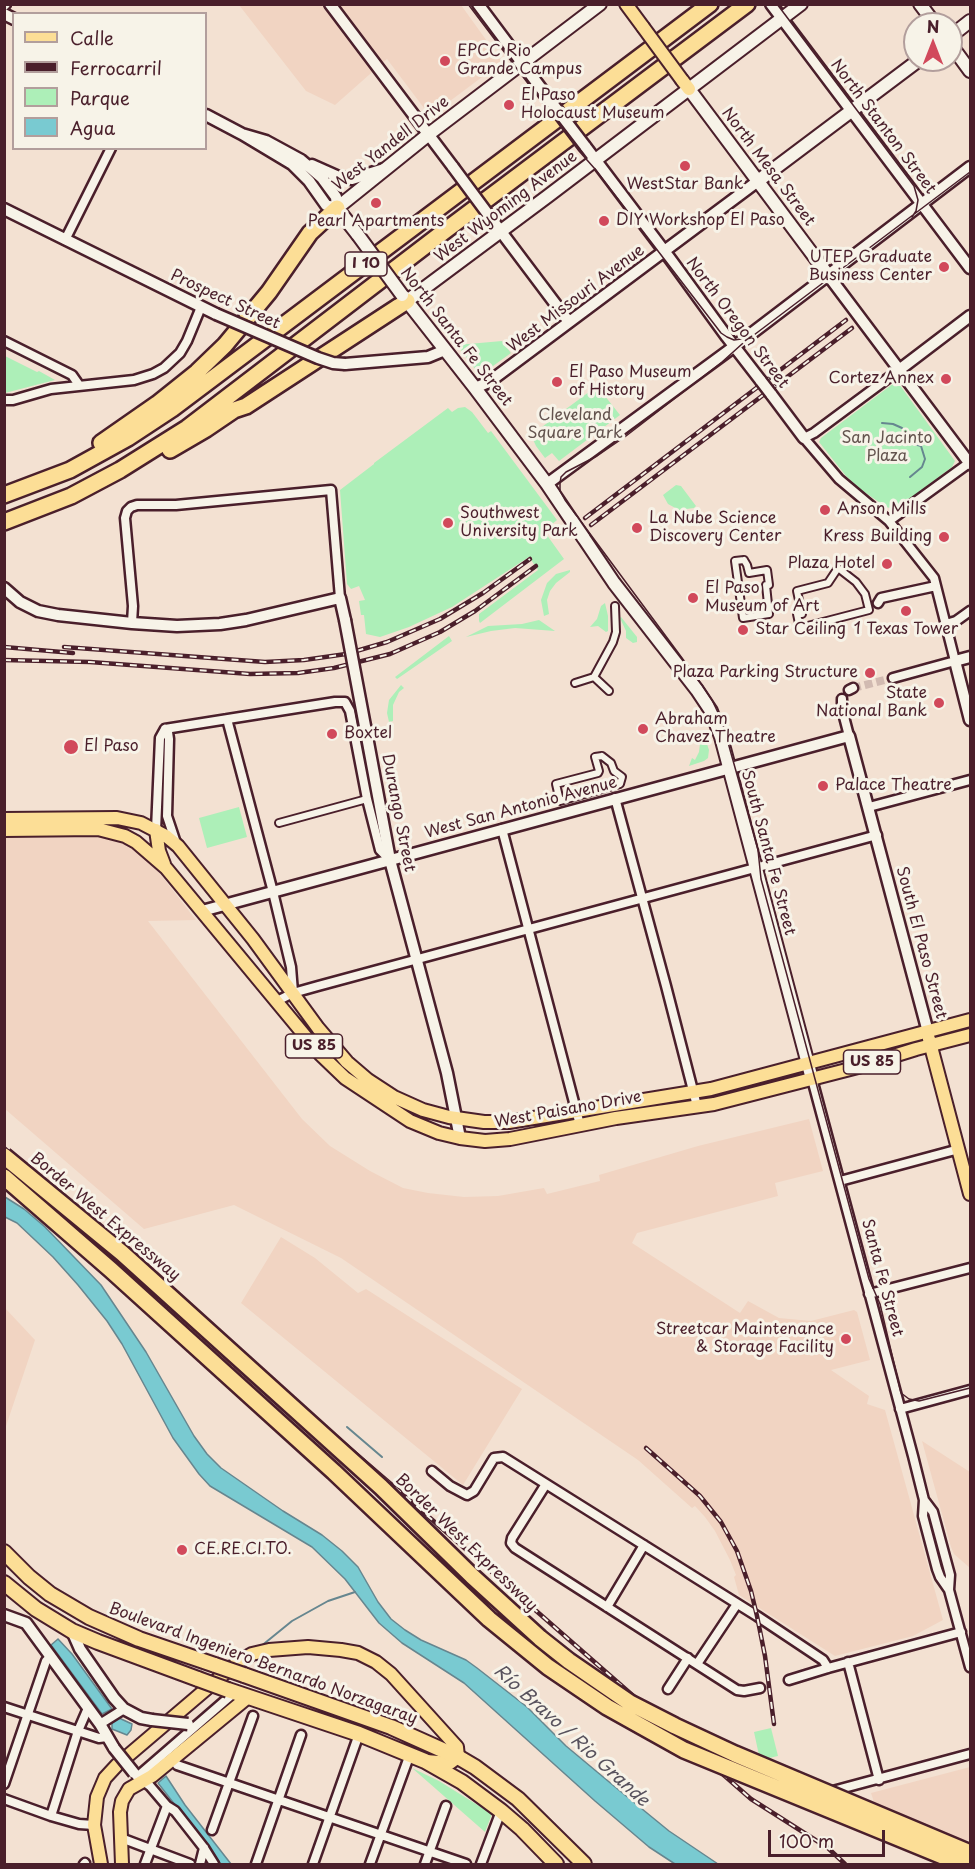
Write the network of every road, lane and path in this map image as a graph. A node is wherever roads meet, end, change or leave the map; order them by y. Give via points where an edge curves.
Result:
1 (330, 4) edge
2 (478, 4) edge
3 (600, 4) edge
4 (626, 4) edge
5 (710, 4) edge
6 (747, 4) edge
7 (801, 4) edge
8 (772, 5) edge
9 (782, 19) junction
10 (522, 63) junction
11 (903, 72) edge
12 (685, 85) junction
13 (852, 110) junction
14 (207, 116) edge
15 (242, 134) junction
16 (429, 134) junction
17 (110, 150) edge
18 (301, 160) junction
19 (596, 160) junction
20 (970, 167) edge
21 (384, 169) junction
22 (758, 181) junction
23 (921, 205) junction
24 (337, 208) junction
25 (4, 209) edge
26 (497, 226) junction
27 (65, 240) junction
28 (665, 252) junction
29 (970, 268) edge
30 (828, 275) junction
31 (404, 298) junction
32 (201, 307) junction
33 (970, 316) edge
34 (569, 322) junction
35 (4, 341) edge
36 (734, 346) junction
37 (446, 350) junction
38 (899, 370) junction
39 (79, 385) junction
40 (475, 388) junction
41 (4, 400) edge
42 (804, 438) junction
43 (970, 463) edge
44 (120, 470) junction
45 (547, 484) junction
46 (4, 490) edge
47 (4, 495) edge
48 (889, 520) junction
49 (6, 521) edge
50 (735, 561) joint
51 (936, 586) junction
52 (4, 588) edge
53 (340, 598) junction
54 (878, 603) dead end
55 (868, 604) joint
56 (615, 606) dead end
57 (970, 611) edge
58 (132, 623) junction
59 (946, 624) junction
60 (970, 657) edge
61 (955, 661) junction
62 (674, 662) joint
63 (594, 677) junction
64 (893, 678) tunnel mouth
65 (575, 683) dead end
66 (609, 691) dead end
67 (842, 699) dead end
68 (227, 719) junction
69 (970, 720) edge
70 (165, 729) junction
71 (849, 736) junction
72 (729, 767) junction
73 (970, 780) edge
74 (556, 784) joint
75 (615, 798) junction
76 (367, 799) junction
77 (869, 807) junction
78 (4, 819) edge
79 (279, 823) dead end
80 (502, 829) junction
81 (4, 830) edge
82 (156, 830) junction
83 (877, 836) junction
84 (178, 846) junction
85 (390, 860) junction
86 (166, 868) junction
87 (755, 869) junction
88 (273, 892) junction
89 (643, 900) junction
90 (224, 905) junction
91 (202, 911) junction
92 (529, 930) junction
93 (416, 960) junction
94 (293, 993) junction
95 (277, 1001) junction
96 (970, 1020) edge
97 (928, 1032) junction
98 (970, 1035) edge
99 (931, 1045) junction
100 (808, 1064) junction
101 (812, 1079) junction
102 (693, 1092) junction
103 (697, 1106) junction
104 (577, 1111) junction
105 (457, 1118) junction
106 (580, 1125) junction
107 (460, 1138) junction
108 (959, 1149) junction
109 (4, 1156) edge
110 (4, 1177) edge
111 (840, 1181) junction
112 (970, 1194) edge
113 (970, 1268) edge
114 (869, 1294) junction
115 (970, 1390) edge
116 (900, 1409) junction
117 (432, 1471) dead end
118 (546, 1484) junction
119 (644, 1545) junction
120 (4, 1552) edge
121 (4, 1562) edge
122 (20, 1568) junction
123 (4, 1583) edge
124 (737, 1604) junction
125 (607, 1607) junction
126 (36, 1609) junction
127 (5, 1617) edge
128 (26, 1623) junction
129 (72, 1631) junction
130 (961, 1632) junction
131 (51, 1656) junction
132 (688, 1658) junction
133 (848, 1662) junction
134 (697, 1664) junction
135 (970, 1667) edge
136 (828, 1668) junction
137 (789, 1680) dead end
138 (760, 1688) dead end
139 (668, 1689) dead end
140 (237, 1693) junction
141 (4, 1707) edge
142 (88, 1708) junction
143 (121, 1711) junction
144 (28, 1715) junction
145 (254, 1716) dead end
146 (103, 1722) junction
147 (195, 1728) junction
148 (78, 1731) junction
149 (359, 1734) junction
150 (302, 1735) dead end
151 (107, 1737) junction
152 (410, 1754) junction
153 (970, 1754) edge
154 (458, 1757) junction
155 (172, 1759) junction
156 (424, 1761) junction
157 (137, 1777) junction
158 (879, 1780) junction
159 (228, 1783) junction
160 (4, 1784) edge
161 (4, 1799) edge
162 (279, 1800) junction
163 (807, 1801) dead end
164 (167, 1806) junction
165 (446, 1806) dead end
166 (501, 1811) junction
167 (51, 1816) junction
168 (328, 1818) junction
169 (94, 1825) junction
170 (212, 1830) dead end
171 (381, 1835) junction
172 (121, 1838) junction
173 (204, 1848) junction
174 (150, 1849) junction
175 (429, 1851) junction
176 (970, 1853) edge
177 (101, 1864) edge
178 (122, 1864) edge
179 (145, 1864) edge
180 (190, 1864) edge
181 (200, 1864) edge
182 (214, 1864) edge
183 (256, 1864) edge
184 (313, 1864) edge
185 (370, 1864) edge
186 (425, 1864) edge
187 (466, 1864) edge
188 (481, 1864) edge
189 (556, 1864) edge
190 (584, 1864) edge
191 (962, 1864) edge

1 - 16 street
2 - 10 street, North Oregon Street
3 - 10 main road, West Yandell Drive
4 - 12 main road, North Mesa Street, bridge
5 - 47 highway, I 10 via 172,409 70,470
6 - 44 highway, I 10 via 187,428
7 - 9 main road, West Wyoming Avenue
8 - 9 street, North Stanton Street
9 - 12 main road, West Wyoming Avenue
9 - 13 street, North Stanton Street
10 - 16 main road, West Yandell Drive
10 - 19 street, North Oregon Street, bridge
11 - 13 main road
12 - 19 main road, West Wyoming Avenue
12 - 22 main road, North Mesa Street
13 - 22 main road
13 - 23 street, North Stanton Street
14 - 15 street, West Yandell Drive
15 - 18 street, West Yandell Drive via 266,141
15 - 24 street, West Yandell Drive via 292,164 326,205
16 - 21 main road, West Yandell Drive
16 - 26 street, bridge
17 - 27 street
18 - 21 street via 345,178
18 - 24 street, West Yandell Drive via 322,178 336,197
19 - 26 main road, West Wyoming Avenue
19 - 28 street, North Oregon Street
20 - 23 street
21 - 24 main road, West Yandell Drive
22 - 28 street, West Missouri Avenue
22 - 30 main road, North Mesa Street
23 - 29 street, North Stanton Street
23 - 30 street
24 - 31 main road, North Santa Fe Street, bridge
24 - 46 highway via 310,233 240,329 197,372 96,446
25 - 27 street, Prospect Street
26 - 31 main road, West Wyoming Avenue
26 - 34 street
27 - 32 street, Prospect Street
28 - 34 street, West Missouri Avenue
28 - 36 street, North Oregon Street
30 - 36 street
30 - 38 street, North Mesa Street
31 - 37 main road, North Santa Fe Street
31 - 44 highway via 246,406 144,464
32 - 37 street, Prospect Street, bridge via 333,363 428,357
32 - 39 street via 180,353 164,368 134,380
33 - 38 street
34 - 40 street, West Missouri Avenue via 489,382
35 - 39 street via 72,375
36 - 42 street, North Oregon Street, bridge
36 - 45 street
37 - 40 main road, North Santa Fe Street
38 - 42 street
38 - 43 street, North Mesa Street
39 - 41 street
40 - 45 main road, North Santa Fe Street
42 - 48 street, North Oregon Street via 839,479
43 - 48 street
44 - 49 highway, I 10 via 72,496
45 - 62 main road, North Santa Fe Street, bridge
48 - 51 street, North Oregon Street via 932,575
50 - 50 street via 744,560 749,573 767,570 770,614 743,618
51 - 54 street via 881,598
51 - 59 street, North Oregon Street
52 - 58 street via 38,611
53 - 58 street via 220,624
53 - 58 street, Durango Street via 332,490 137,506 127,510 125,518
53 - 85 street, Durango Street, bridge
55 - 55 street via 856,582 838,568 828,583 797,591 802,614 797,614 800,628 869,610
56 - 63 street via 615,638
57 - 59 street
59 - 61 street, North Oregon Street
60 - 61 street
61 - 64 street
61 - 69 street
62 - 72 main road, South Santa Fe Street via 708,705
63 - 65 street
63 - 66 street
67 - 71 street, South El Paso Street
68 - 70 street
68 - 76 street via 345,702
68 - 88 street
70 - 82 street via 160,738
70 - 84 street via 169,739 166,816
71 - 72 street, West San Antonio Avenue
71 - 77 street, South El Paso Street
72 - 75 street, West San Antonio Avenue
72 - 87 main road, South Santa Fe Street
73 - 77 street
74 - 74 street via 560,801 617,785 622,778 602,756 595,757 598,773
75 - 80 street, West San Antonio Avenue
75 - 89 street
76 - 79 street
76 - 85 street via 380,850
77 - 83 street, South El Paso Street
78 - 82 main road, West Paisano Drive / US 85 via 117,818
80 - 85 street, West San Antonio Avenue
80 - 92 street
81 - 86 main road, West Paisano Drive / US 85 via 108,831 136,842
82 - 84 main road, West Paisano Drive / US 85
82 - 86 main road
83 - 87 street
83 - 97 street, South El Paso Street
84 - 90 main road, West Paisano Drive / US 85
85 - 88 street, West San Antonio Avenue
85 - 93 street, Durango Street
86 - 91 main road, West Paisano Drive / US 85
87 - 89 street
87 - 100 main road, South Santa Fe Street
88 - 90 street, West San Antonio Avenue
88 - 94 street via 291,967
89 - 92 street
89 - 102 street
90 - 91 street, West San Antonio Avenue
90 - 94 main road, West Paisano Drive / US 85
91 - 95 main road, West Paisano Drive / US 85
92 - 93 street
92 - 104 street
93 - 94 street
93 - 105 street, Durango Street
94 - 95 street
94 - 105 main road, West Paisano Drive / US 85 via 336,1051 368,1080 409,1104
95 - 107 main road, West Paisano Drive / US 85 via 320,1054 353,1084 410,1121
96 - 97 main road, West Paisano Drive
97 - 99 main road, South El Paso Street
97 - 100 main road, West Paisano Drive / US 85
98 - 99 main road, West Paisano Drive
99 - 101 main road, West Paisano Drive / US 85
99 - 108 main road, South El Paso Street
100 - 101 main road, Santa Fe Street
100 - 102 main road, West Paisano Drive / US 85
101 - 103 main road, West Paisano Drive / US 85
101 - 111 street, Santa Fe Street
102 - 103 street
102 - 104 main road, West Paisano Drive / US 85
103 - 106 main road, West Paisano Drive / US 85
104 - 105 main road, West Paisano Drive / US 85 via 509,1122
104 - 106 street
105 - 107 street, Durango Street
106 - 107 main road, West Paisano Drive / US 85 via 510,1139
108 - 111 street
108 - 112 main road, South El Paso Street
109 - 176 highway, Border West Expressway, bridge via 122,1253 568,1661 630,1703 675,1726
110 - 191 highway, Border West Expressway, bridge via 326,1464 489,1619 548,1667 607,1707 684,1750
111 - 114 street, Santa Fe Street
113 - 114 street
114 - 116 street, Santa Fe Street
115 - 116 street
116 - 130 street, Santa Fe Street via 937,1569 949,1590
117 - 118 street via 467,1495 474,1491 494,1458 501,1456
118 - 119 street
118 - 125 street via 511,1543
119 - 124 street
119 - 125 street
120 - 122 highway, Boulevard Ingeniero Bernardo Norzagaray
121 - 122 highway
122 - 154 highway, Boulevard Ingeniero Bernardo Norzagaray, bridge via 50,1594 89,1617 140,1639 391,1727
123 - 126 highway, Boulevard Ingeniero Bernardo Norzagaray
124 - 134 street
124 - 136 street via 823,1660
125 - 132 street
126 - 128 street
126 - 129 highway, Boulevard Ingeniero Bernardo Norzagaray
127 - 128 street
128 - 131 street
129 - 140 highway, Boulevard Ingeniero Bernardo Norzagaray, bridge
129 - 143 street
130 - 133 street
130 - 135 street, Santa Fe Street
131 - 142 street
131 - 144 street
132 - 134 street
132 - 139 street
133 - 136 street
133 - 158 street
134 - 138 street via 737,1690
136 - 137 street
140 - 147 main road
140 - 149 highway, Boulevard Ingeniero Bernardo Norzagaray
141 - 144 street
142 - 146 street
142 - 148 street
143 - 146 street
143 - 147 street, bridge
144 - 148 street
144 - 160 street
145 - 159 street
146 - 151 street
147 - 155 main road
147 - 157 street
148 - 151 street
148 - 167 street
149 - 152 highway, Boulevard Ingeniero Bernardo Norzagaray
149 - 168 street
150 - 162 street
151 - 157 street, bridge
152 - 156 highway, Boulevard Ingeniero Bernardo Norzagaray
152 - 171 street
153 - 158 street
154 - 156 main road, Boulevard Ingeniero Bernardo Norzagaray via 450,1763
154 - 169 main road via 454,1742 376,1662 341,1650 269,1650 238,1662 117,1766 101,1787
154 - 190 highway, Boulevard Ingeniero Bernardo Norzagaray via 518,1799
155 - 157 main road via 152,1776
155 - 159 street via 177,1765
156 - 166 highway, Boulevard Ingeniero Bernardo Norzagaray via 462,1782
157 - 164 street
157 - 172 main road via 122,1801
158 - 163 street
159 - 162 street
159 - 170 street
161 - 167 street
162 - 168 street
162 - 183 street
164 - 173 street
164 - 174 street
165 - 175 street
166 - 188 street
166 - 189 highway, Boulevard Ingeniero Bernardo Norzagaray
167 - 169 street
168 - 171 street
168 - 184 street
169 - 177 main road
171 - 175 street
171 - 185 street
172 - 174 street
172 - 178 main road
173 - 181 street
173 - 182 street
174 - 179 street
174 - 180 street
175 - 186 street
175 - 187 street

